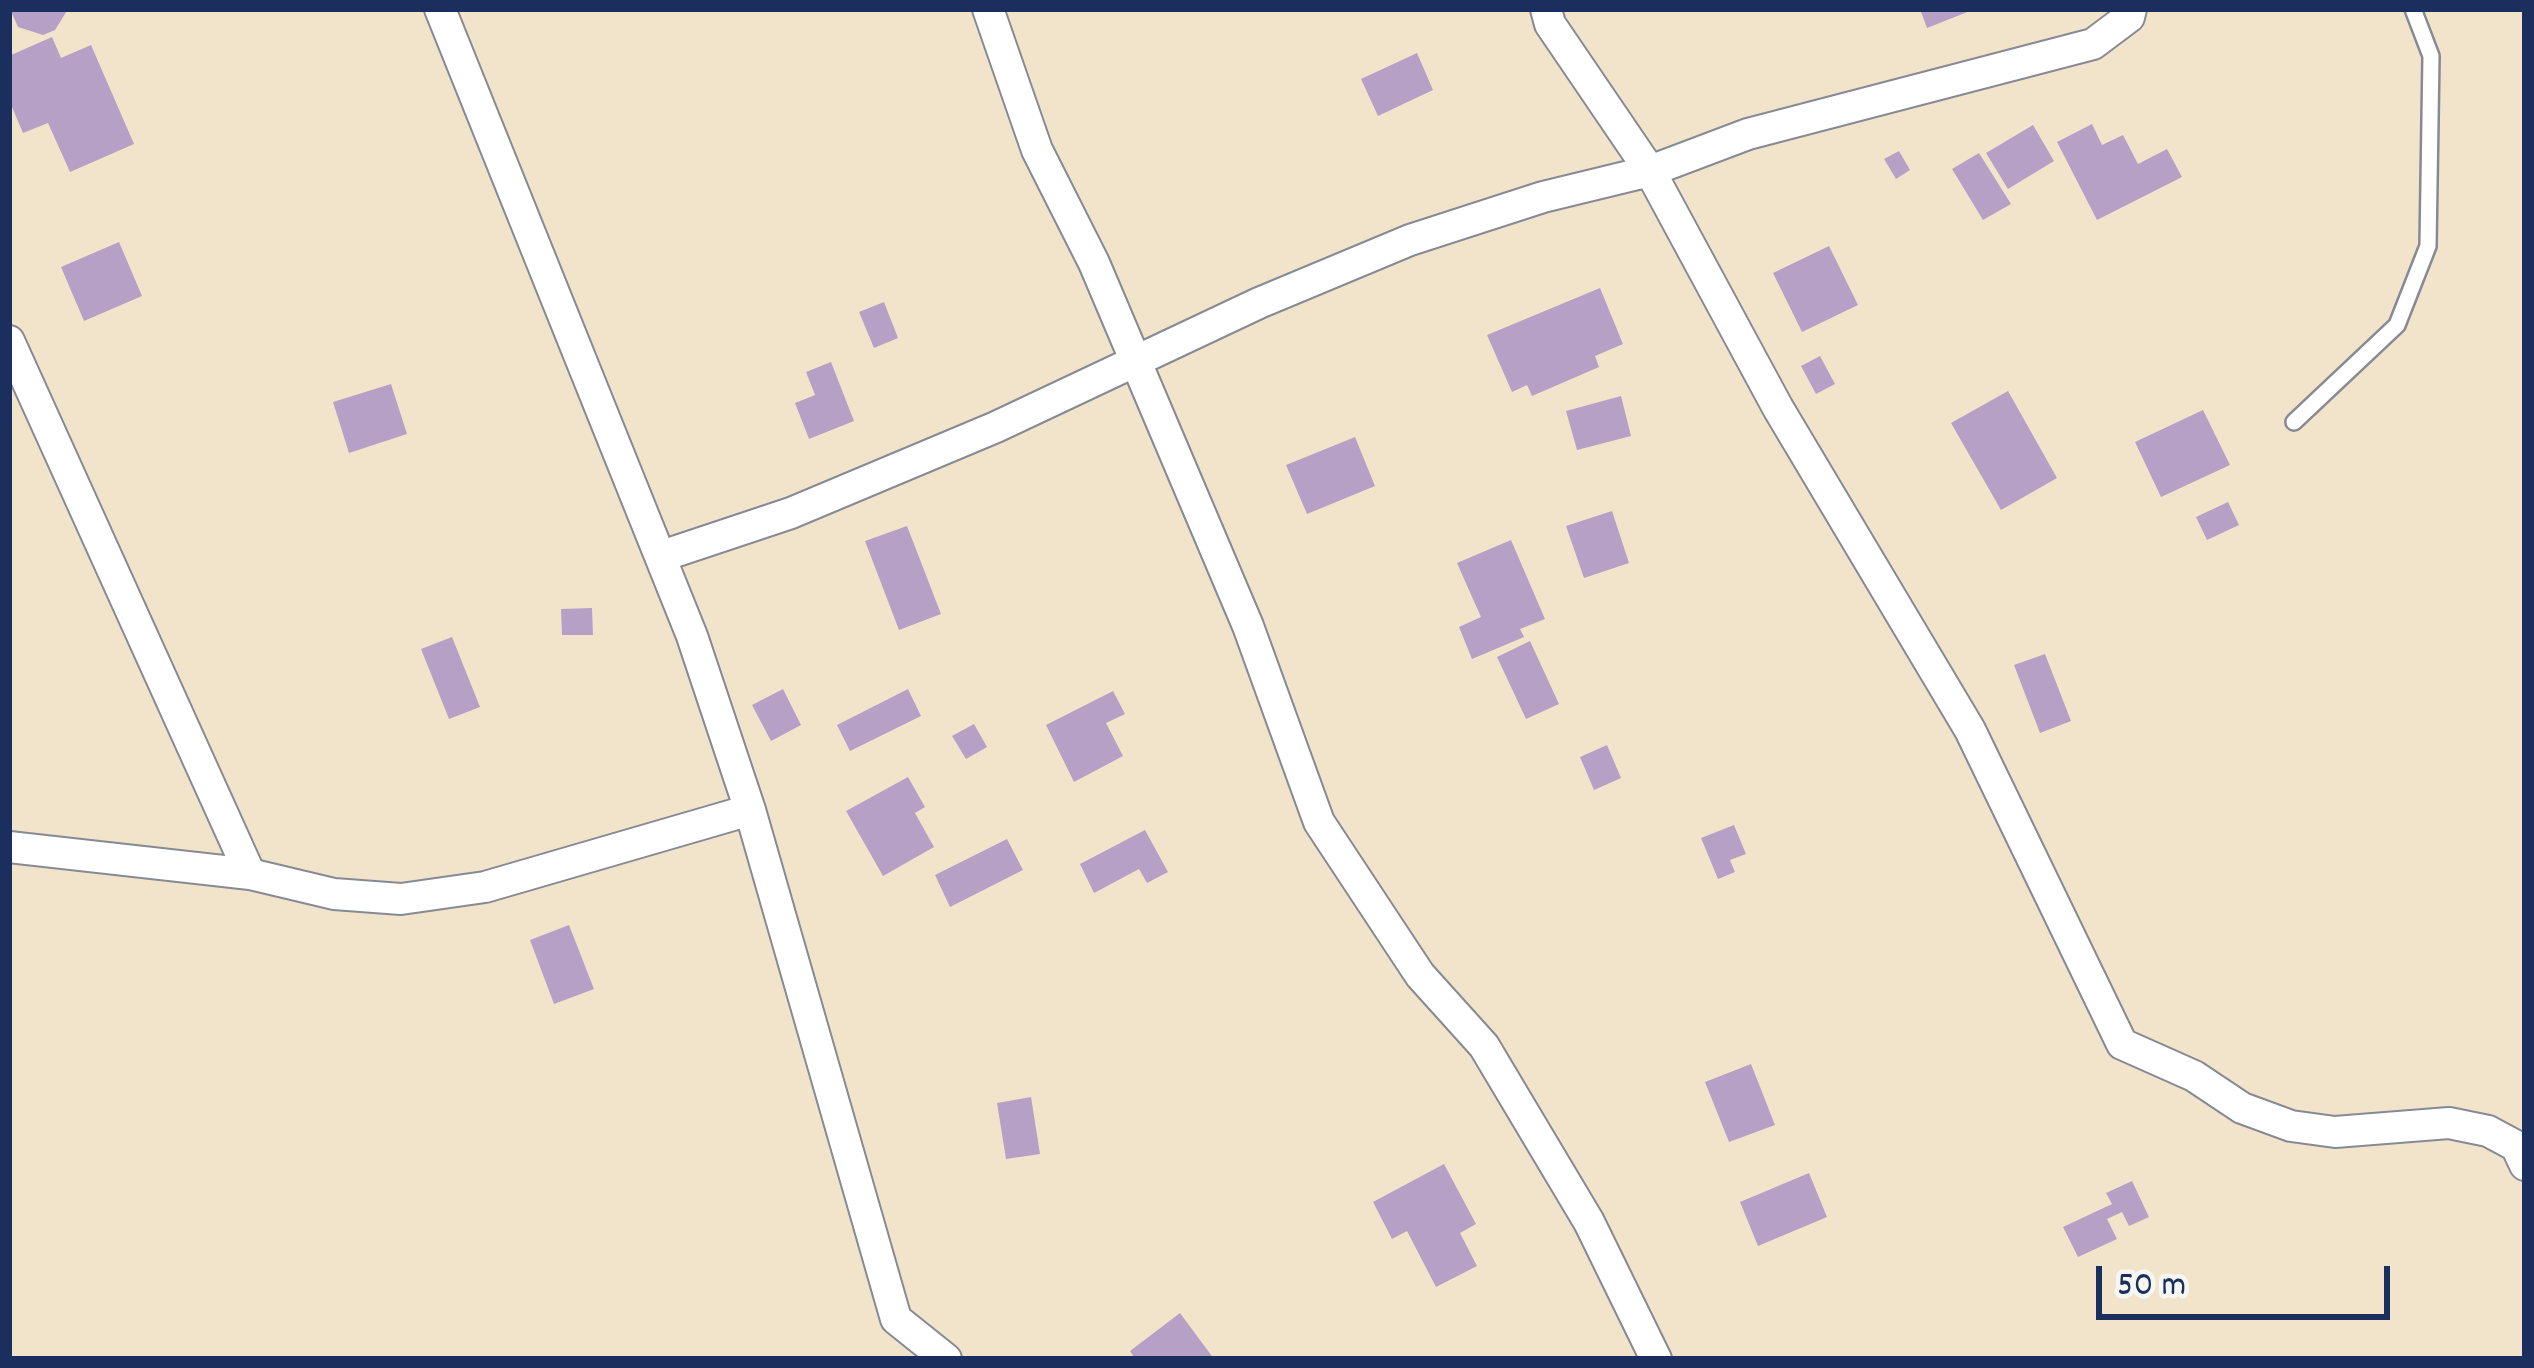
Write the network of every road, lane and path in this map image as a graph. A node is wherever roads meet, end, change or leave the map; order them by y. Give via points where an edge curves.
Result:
1 (440, 9) edge
2 (988, 9) edge
3 (1546, 9) edge
4 (2131, 9) edge
5 (2413, 9) edge
6 (1650, 171) junction
7 (9, 340) edge
8 (1133, 361) junction
9 (2294, 422) dead end
10 (662, 556) junction
11 (750, 810) junction
12 (9, 847) edge
13 (250, 874) junction
14 (2525, 1165) edge
15 (946, 1359) edge
16 (1656, 1359) edge

1 - 10 street
2 - 8 street via 1036,150
3 - 6 street
4 - 6 street via 2093,44 1748,134
5 - 9 lane via 2432,56 2428,246 2397,325
6 - 8 street via 1410,240
6 - 14 street via 1778,408 1970,730 2122,1044 2291,1126 2335,1132 2449,1123 2516,1146
7 - 13 street
8 - 10 street via 791,513
8 - 16 street via 1248,626 1318,822 1420,975 1484,1046 1589,1222
10 - 11 street
11 - 13 street via 485,887 401,898 334,894
11 - 15 street via 896,1319
12 - 13 street

